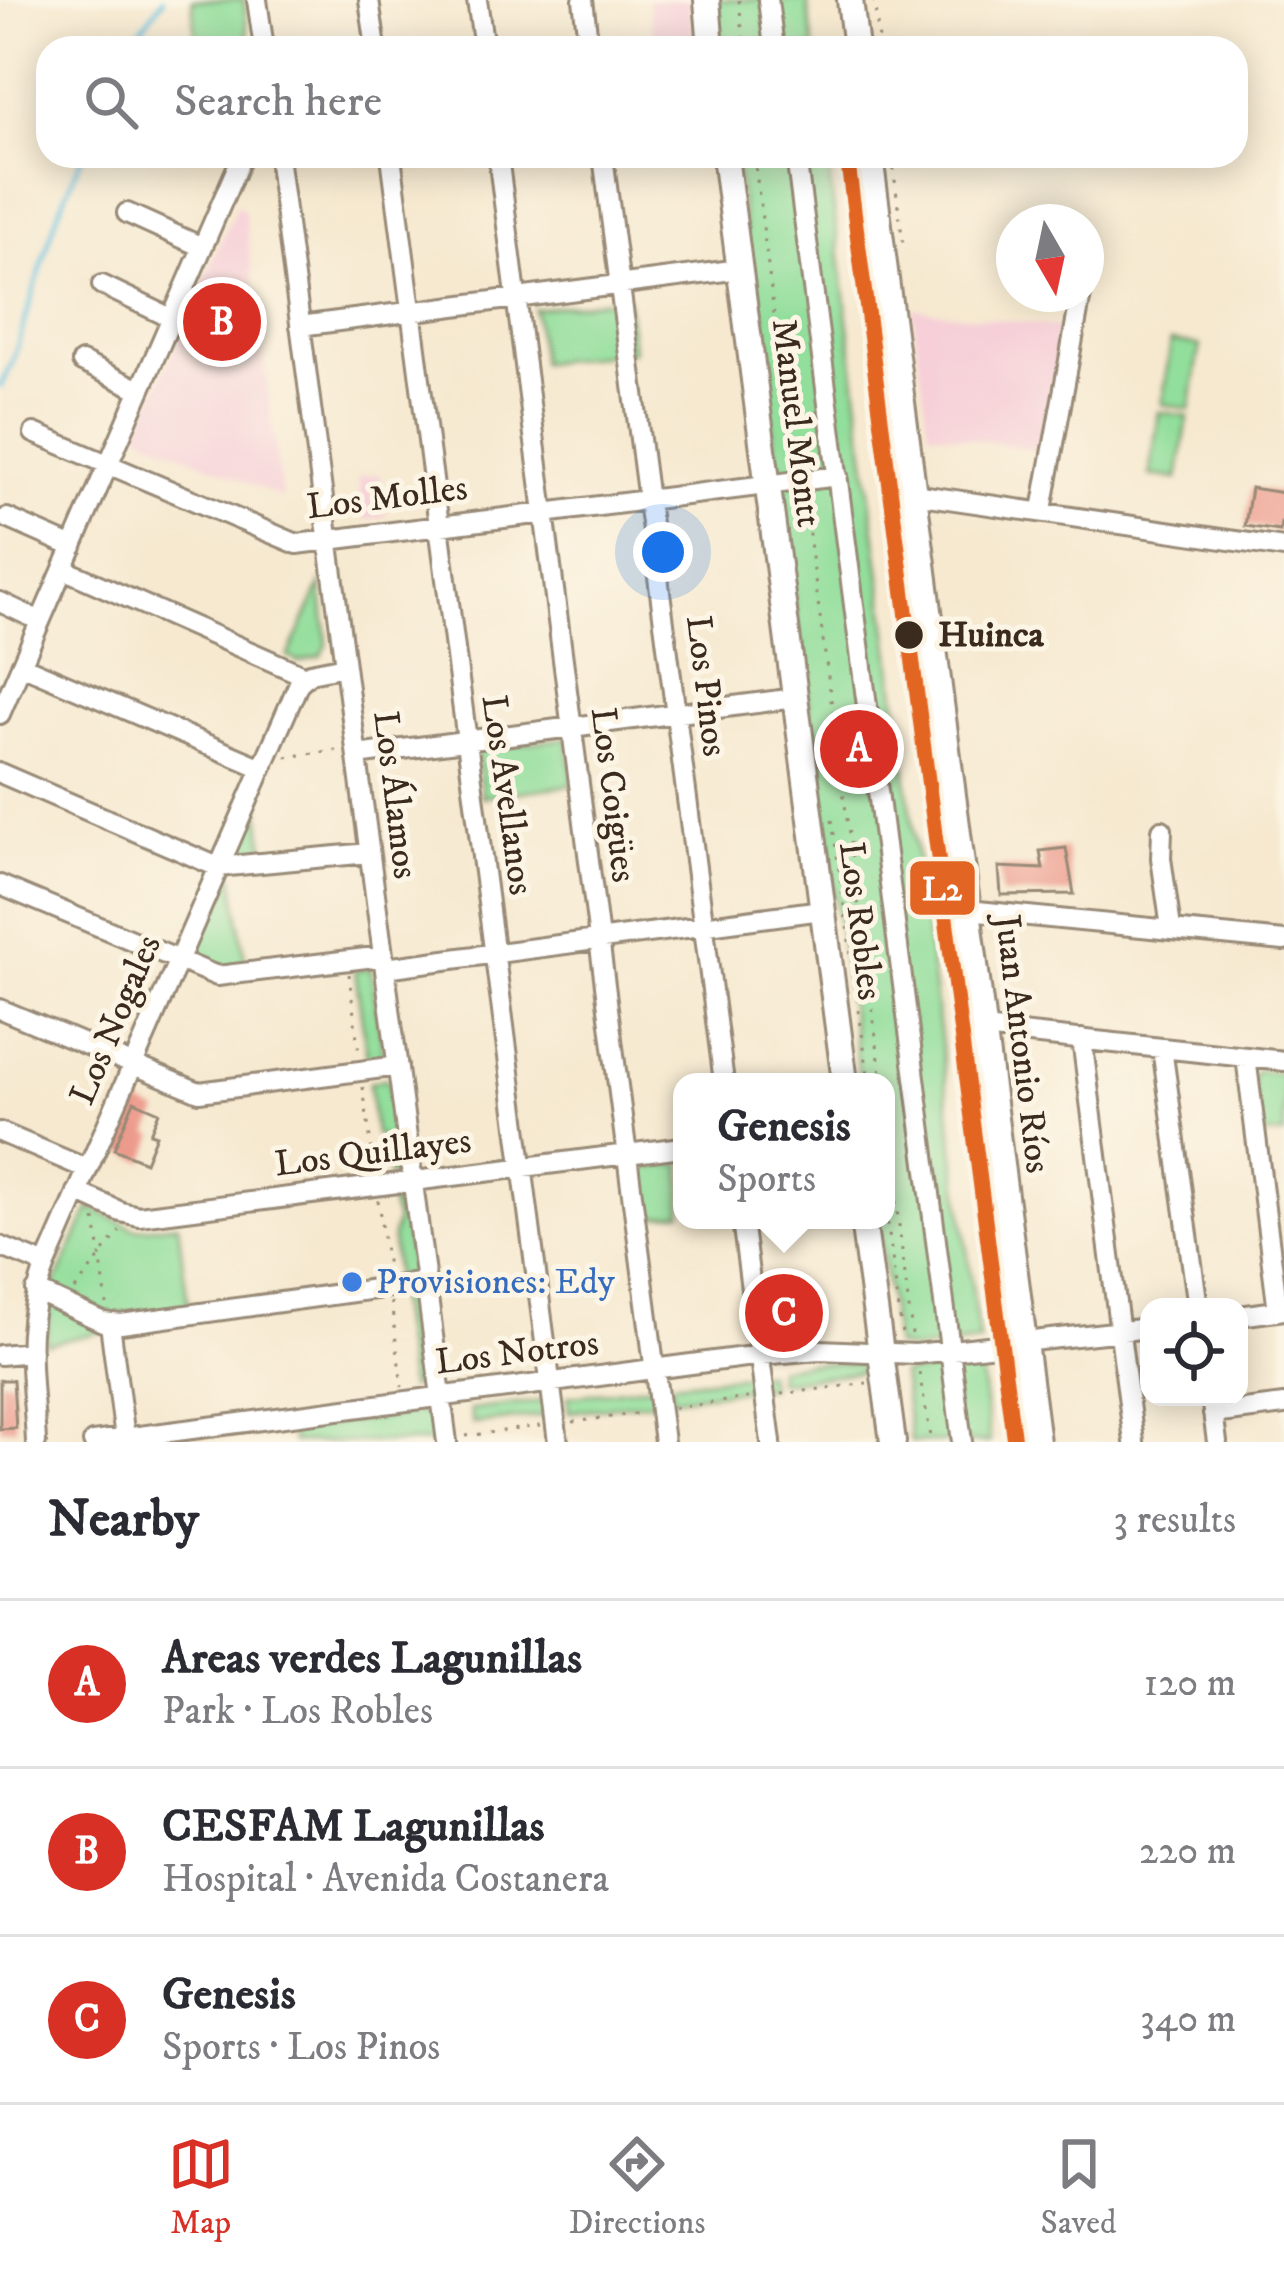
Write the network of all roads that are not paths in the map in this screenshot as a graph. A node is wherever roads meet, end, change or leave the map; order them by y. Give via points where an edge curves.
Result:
1 (257, 0) edge
2 (369, 0) edge
3 (477, 0) edge
4 (583, 0) edge
5 (707, 0) edge
6 (772, 0) edge
7 (850, 0) edge
8 (262, 36) edge
9 (374, 36) edge
10 (482, 36) edge
11 (588, 36) edge
12 (710, 36) edge
13 (774, 36) edge
14 (780, 36) edge
15 (854, 36) edge
16 (237, 168) edge
17 (280, 168) edge
18 (393, 168) edge
19 (500, 168) edge
20 (605, 168) edge
21 (727, 168) edge
22 (794, 168) edge
23 (872, 168) edge
24 (127, 213) dead end
25 (202, 248) junction
26 (740, 268) junction
27 (620, 284) junction
28 (102, 285) dead end
29 (516, 298) junction
30 (411, 312) junction
31 (1078, 312) edge
32 (171, 318) junction
33 (300, 326) junction
34 (82, 362) dead end
35 (140, 390) junction
36 (34, 433) dead end
37 (108, 465) junction
38 (833, 477) junction
39 (777, 483) junction
40 (914, 494) junction
41 (648, 498) junction
42 (1042, 511) junction
43 (541, 512) junction
44 (7, 518) dead end
45 (436, 526) junction
46 (328, 540) junction
47 (73, 547) junction
48 (1284, 548) edge
49 (63, 569) junction
50 (0, 602) edge
51 (40, 621) junction
52 (21, 665) junction
53 (345, 666) junction
54 (305, 676) junction
55 (4, 692) edge
56 (795, 698) junction
57 (676, 713) junction
58 (0, 714) edge
59 (572, 727) junction
60 (466, 740) junction
61 (356, 751) junction
62 (264, 764) junction
63 (0, 773) edge
64 (1162, 830) dead end
65 (369, 853) junction
66 (218, 867) junction
67 (0, 885) edge
68 (823, 910) junction
69 (968, 910) junction
70 (704, 926) junction
71 (1171, 928) junction
72 (599, 940) junction
73 (1284, 941) edge
74 (494, 953) junction
75 (178, 961) junction
76 (384, 962) junction
77 (0, 1009) edge
78 (983, 1029) junction
79 (1082, 1039) junction
80 (1162, 1048) junction
81 (1246, 1057) junction
82 (1284, 1061) edge
83 (132, 1065) junction
84 (398, 1066) junction
85 (723, 1073) edge
86 (844, 1073) edge
87 (0, 1132) edge
88 (673, 1148) edge
89 (627, 1154) junction
90 (522, 1167) junction
91 (87, 1169) junction
92 (413, 1181) junction
93 (85, 1196) junction
94 (743, 1229) edge
95 (864, 1229) edge
96 (0, 1246) edge
97 (46, 1265) junction
98 (426, 1282) junction
99 (36, 1292) junction
100 (1197, 1298) edge
101 (1281, 1311) edge
102 (1248, 1315) edge
103 (110, 1324) junction
104 (1140, 1329) edge
105 (1119, 1332) junction
106 (1024, 1343) junction
107 (31, 1352) junction
108 (946, 1352) junction
109 (760, 1354) junction
110 (881, 1354) junction
111 (0, 1355) edge
112 (654, 1368) junction
113 (550, 1382) junction
114 (441, 1396) junction
115 (1284, 1405) edge
116 (1212, 1406) edge
117 (1248, 1406) edge
118 (125, 1438) junction
119 (36, 1442) edge
120 (93, 1442) edge
121 (447, 1442) edge
122 (558, 1442) edge
123 (664, 1442) edge
124 (771, 1442) edge
125 (893, 1442) edge
126 (952, 1442) edge
127 (962, 1442) edge
128 (1037, 1442) edge
129 (1134, 1442) edge
130 (1217, 1442) edge

1 - 8 street
2 - 9 street
3 - 10 street
4 - 11 street
5 - 12 main road
6 - 13 street
6 - 14 street
7 - 15 main road
16 - 25 street
17 - 33 street, Los Álamos
18 - 30 street, Los Avellanos
19 - 29 street, Los Coigües
20 - 27 street, Los Pinos
21 - 26 main road, Manuel Montt
22 - 38 street, Manuel Montt
23 - 40 main road, Juan Antonio Ríos
24 - 25 street
25 - 32 street
26 - 27 street
26 - 39 main road, Manuel Montt
27 - 29 street
27 - 41 street, Los Pinos
28 - 32 street
29 - 30 street
29 - 43 street, Los Coigües
30 - 33 street
30 - 45 street, Los Avellanos
31 - 42 street
32 - 35 street
33 - 46 street, Los Álamos
34 - 35 street
35 - 37 street
36 - 37 street, Los Molles
37 - 46 street, Los Molles via 286,542
37 - 47 street
38 - 39 street, Los Molles
38 - 108 street, Manuel Montt
39 - 41 street, Los Molles
39 - 56 main road, Manuel Montt
40 - 42 street
40 - 69 main road, Juan Antonio Ríos
41 - 43 street, Los Molles
41 - 57 street, Los Pinos
42 - 48 street
43 - 45 street, Los Molles
43 - 59 street, Los Coigües
44 - 47 street
45 - 46 street, Los Molles
45 - 60 street, Los Avellanos
46 - 53 street, Los Álamos
47 - 49 street
49 - 51 street
49 - 54 street
50 - 51 street
51 - 52 street
52 - 55 street
52 - 62 street
53 - 54 street
53 - 61 street, Los Álamos
54 - 62 street, Los Nogales
55 - 58 street
56 - 57 street
56 - 68 main road, Los Robles
57 - 59 street
57 - 70 street, Los Pinos
59 - 60 street
59 - 72 street, Los Coigües
60 - 61 street
60 - 74 street, Los Avellanos
61 - 65 street, Los Álamos
62 - 66 street, Los Nogales
63 - 66 street
64 - 71 street
65 - 66 street
65 - 76 street, Los Álamos
66 - 75 street, Los Nogales
67 - 75 street
68 - 70 street
68 - 86 main road, Los Robles
69 - 71 street
69 - 78 main road, Juan Antonio Ríos
70 - 72 street
70 - 85 street, Los Pinos
71 - 73 street
72 - 74 street
72 - 89 street, Los Coigües
74 - 76 street
74 - 90 street, Los Avellanos
75 - 76 street via 228,976
75 - 83 street, Los Nogales
76 - 84 street, Los Álamos
77 - 83 street
78 - 79 street
78 - 106 main road, Juan Antonio Ríos
79 - 80 street
79 - 105 street
80 - 81 street
80 - 100 street
81 - 82 street
81 - 101 street
83 - 84 street via 208,1092
83 - 91 street, Los Nogales
84 - 92 street, Los Álamos
87 - 91 street
88 - 89 street, Los Quillayes
89 - 90 street, Los Quillayes
89 - 112 street, Los Coigües
90 - 92 street, Los Quillayes
90 - 113 street, Los Avellanos
91 - 93 street, Los Nogales
92 - 93 street, Los Quillayes via 132,1215
92 - 98 street, Los Álamos
93 - 97 street, Los Nogales
94 - 109 street
95 - 110 main road
96 - 97 street
97 - 99 street, Los Nogales
98 - 103 street
98 - 114 street, Los Álamos
99 - 103 street
99 - 107 street, Los Nogales
101 - 102 street
103 - 118 street
104 - 105 street, Los Notros
105 - 106 street, Los Notros
105 - 129 street
106 - 108 street, Los Notros
106 - 128 main road, Juan Antonio Ríos
107 - 111 street
107 - 119 street, Los Nogales
108 - 110 street, Los Notros
108 - 126 street, Manuel Montt
108 - 127 street, Manuel Montt
109 - 110 street, Los Notros
109 - 112 street, Los Notros
109 - 124 street
110 - 125 main road
112 - 113 street, Los Notros
112 - 123 street, Los Coigües
113 - 114 street, Los Notros
113 - 122 street, Los Avellanos
114 - 118 street, Los Notros
114 - 121 street, Los Álamos
115 - 117 street
116 - 130 street
118 - 120 street, Los Notros

